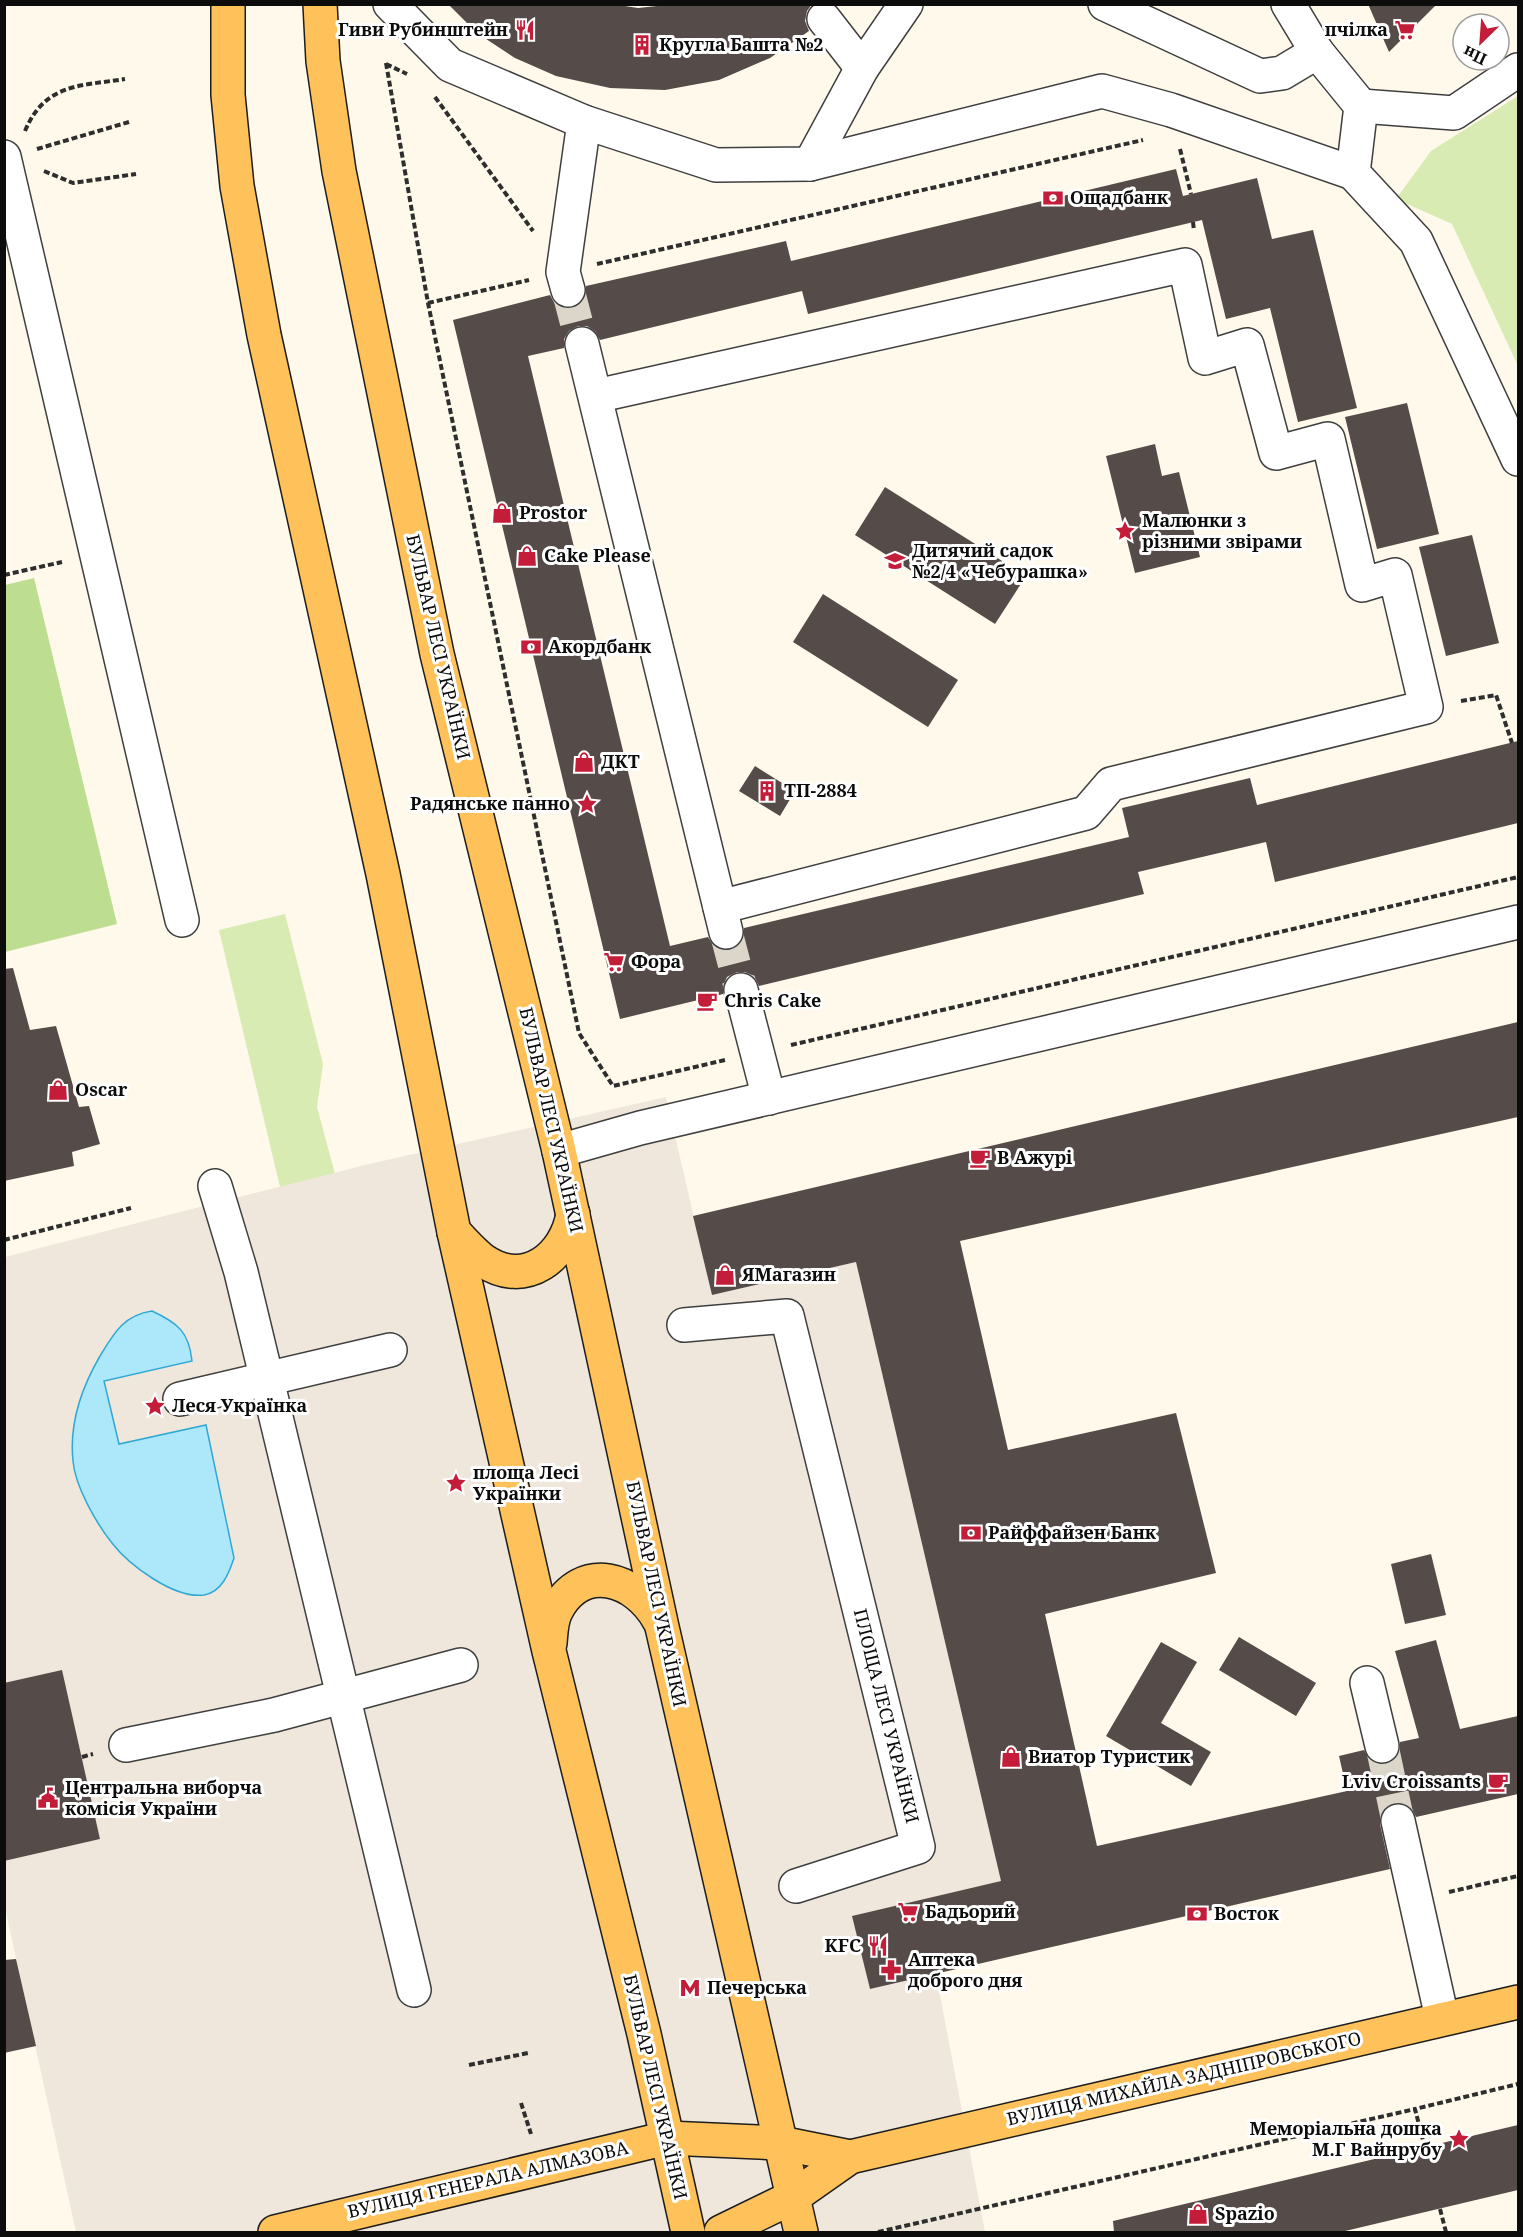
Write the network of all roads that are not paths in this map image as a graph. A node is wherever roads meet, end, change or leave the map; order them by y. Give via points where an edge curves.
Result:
1 (228, 4) edge
2 (320, 4) edge
3 (390, 4) edge
4 (906, 4) edge
5 (1106, 4) edge
6 (1288, 4) edge
7 (824, 19) dead end
8 (1317, 52) junction
9 (862, 68) junction
10 (1518, 70) edge
11 (1361, 106) junction
12 (584, 123) junction
13 (9, 158) edge
14 (810, 164) junction
15 (1353, 173) junction
16 (566, 281) tunnel mouth
17 (582, 344) tunnel mouth
18 (596, 396) junction
19 (1518, 459) edge
20 (182, 920) dead end
21 (1518, 922) edge
22 (741, 990) tunnel mouth
23 (769, 1098) junction
24 (560, 1152) junction
25 (215, 1185) dead end
26 (573, 1214) junction
27 (454, 1232) junction
28 (684, 1325) dead end
29 (390, 1350) dead end
30 (267, 1380) junction
31 (180, 1399) dead end
32 (663, 1627) junction
33 (549, 1651) junction
34 (461, 1665) dead end
35 (1367, 1683) dead end
36 (343, 1694) junction
37 (126, 1745) dead end
38 (1382, 1746) tunnel mouth
39 (1398, 1821) tunnel mouth
40 (796, 1886) dead end
41 (414, 1990) dead end
42 (1518, 2002) edge
43 (1442, 2018) junction
44 (667, 2138) junction
45 (780, 2143) junction
46 (850, 2157) junction
47 (793, 2197) junction
48 (275, 2232) edge
49 (688, 2232) edge
50 (720, 2232) edge
51 (801, 2232) edge

1 - 27 main road, БУЛЬВАР ЛЕСІ УКРАЇНКИ via 228,95 241,209 264,335 383,874
2 - 24 main road, БУЛЬВАР ЛЕСІ УКРАЇНКИ via 323,61 339,171 437,654
3 - 12 street via 450,65
4 - 9 street
5 - 8 street via 1260,76 1282,73
6 - 8 street
7 - 9 street
8 - 11 street
9 - 14 street
10 - 11 street via 1454,113
11 - 15 street
12 - 14 street via 716,165
12 - 16 street
13 - 20 street
14 - 15 street via 1102,91 1171,110
15 - 19 street via 1416,242
17 - 18 street
18 - 18 street via 1185,265 1205,358 1247,345 1276,453 1328,439 1362,585 1395,575 1426,707 1110,784 1086,813 723,920
21 - 23 street
22 - 23 street
23 - 24 street via 639,1128
24 - 26 main road, БУЛЬВАР ЛЕСІ УКРАЇНКИ
25 - 30 street
26 - 27 main road via 559,1251 528,1269 501,1269 484,1261
26 - 32 main road, БУЛЬВАР ЛЕСІ УКРАЇНКИ
27 - 33 main road, БУЛЬВАР ЛЕСІ УКРАЇНКИ
28 - 40 street, ПЛОЩА ЛЕСІ УКРАЇНКИ via 787,1316 918,1847
29 - 30 street
30 - 31 street
30 - 36 street
32 - 33 main road via 644,1597 631,1587 602,1581 587,1583 567,1596 555,1613
32 - 45 main road, БУЛЬВАР ЛЕСІ УКРАЇНКИ
33 - 44 main road, БУЛЬВАР ЛЕСІ УКРАЇНКИ
34 - 36 street
35 - 38 street
36 - 37 street via 274,1715
36 - 41 street
39 - 43 street
42 - 43 main road, ВУЛИЦЯ МИХАЙЛА ЗАДНІПРОВСЬКОГО
43 - 46 main road, ВУЛИЦЯ МИХАЙЛА ЗАДНІПРОВСЬКОГО
44 - 45 main road
44 - 48 main road, ВУЛИЦЯ ГЕНЕРАЛА АЛМАЗОВА
44 - 49 main road, БУЛЬВАР ЛЕСІ УКРАЇНКИ
45 - 46 main road, ВУЛИЦЯ МИХАЙЛА ЗАДНІПРОВСЬКОГО
45 - 47 main road, БУЛЬВАР ЛЕСІ УКРАЇНКИ
46 - 47 main road, ВУЛИЦЯ МИХАЙЛА ЗАДНІПРОВСЬКОГО
47 - 50 main road
47 - 51 main road, БУЛЬВАР ЛЕСІ УКРАЇНКИ

